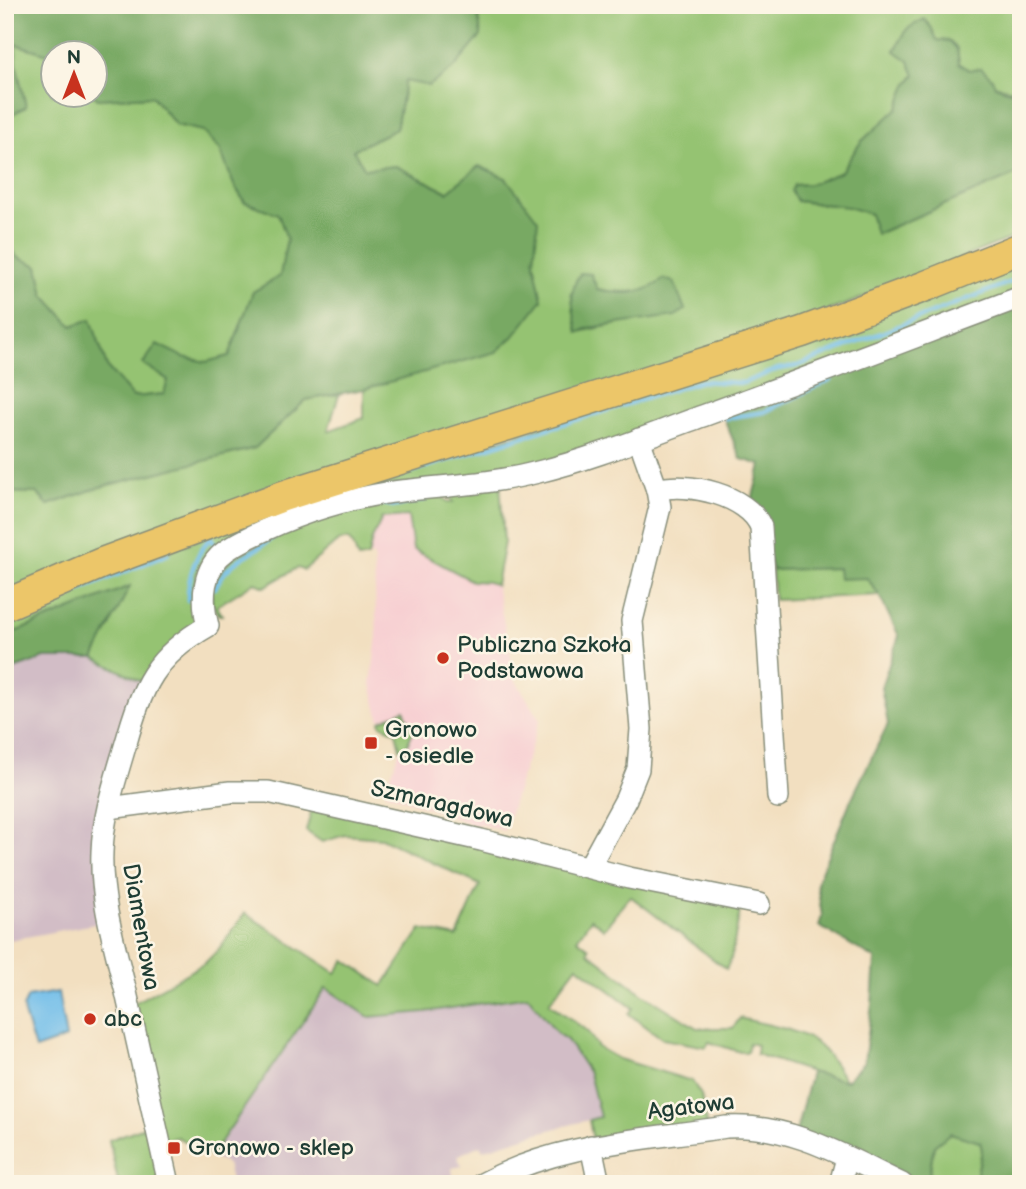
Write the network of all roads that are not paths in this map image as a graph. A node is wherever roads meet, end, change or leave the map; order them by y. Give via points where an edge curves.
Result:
1 (1021, 248) edge
2 (1021, 296) edge
3 (639, 439) junction
4 (657, 490) junction
5 (5, 605) edge
6 (778, 797) dead end
7 (109, 808) junction
8 (589, 867) junction
9 (759, 904) dead end
10 (591, 1146) junction
11 (847, 1158) junction
12 (169, 1184) edge
13 (482, 1184) edge
14 (599, 1184) edge
15 (840, 1184) edge
16 (902, 1184) edge

1 - 5 highway via 802,332 283,496 102,563
2 - 3 street
3 - 4 street
3 - 7 street, Diamentowa via 538,472 355,499 294,516 226,550 208,576 204,596 208,626 168,654 147,684
4 - 6 street via 685,486 736,502 751,511 761,527
4 - 8 street via 660,508 632,621 641,729 639,763 632,789
7 - 8 street, Szmaragdowa via 268,792
7 - 12 street, Diamentowa via 102,855 107,907
8 - 9 street, Szmaragdowa
10 - 11 street, Agatowa via 748,1126 795,1136
10 - 13 street, Agatowa via 531,1161
10 - 14 street
11 - 15 street
11 - 16 street, Agatowa

